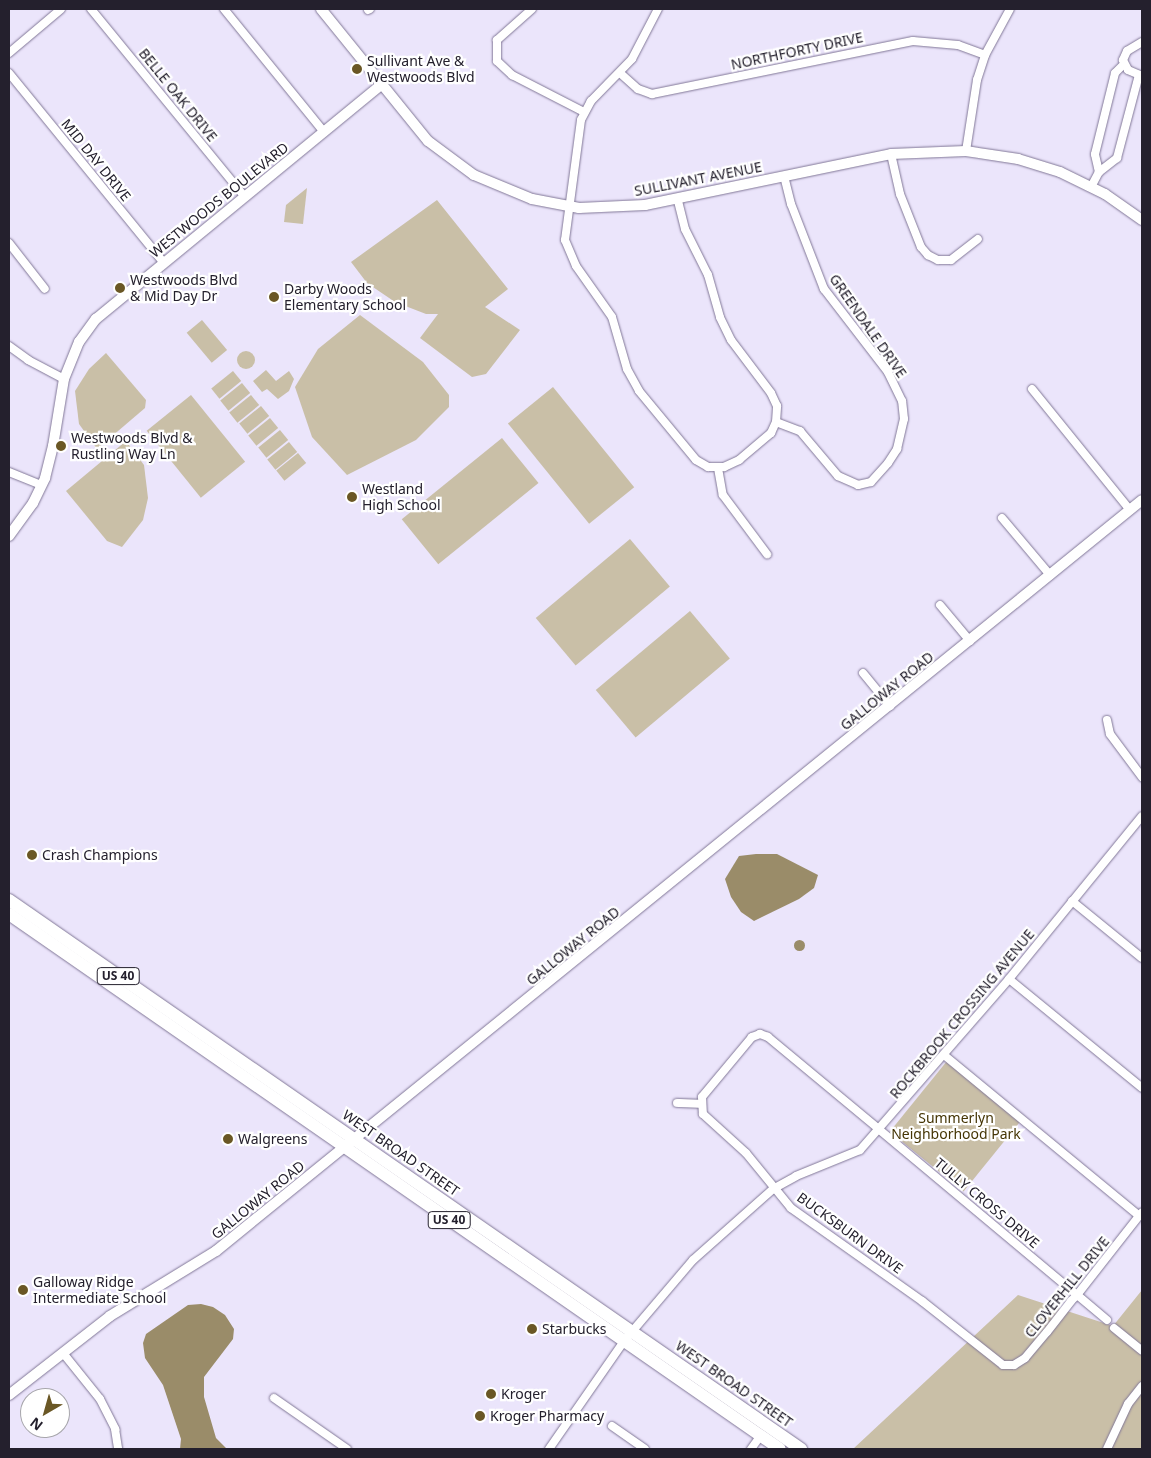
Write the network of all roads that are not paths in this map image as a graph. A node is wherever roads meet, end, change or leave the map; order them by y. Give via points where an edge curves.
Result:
1 (60, 9) edge
2 (91, 9) edge
3 (224, 9) edge
4 (321, 9) edge
5 (532, 9) edge
6 (658, 9) edge
7 (1010, 9) edge
8 (1142, 42) edge
9 (9, 53) edge
10 (985, 55) junction
11 (1123, 65) junction
12 (9, 73) edge
13 (620, 73) junction
14 (1141, 76) edge
15 (381, 85) junction
16 (584, 112) junction
17 (324, 132) junction
18 (966, 150) junction
19 (891, 154) junction
20 (1098, 172) junction
21 (784, 176) junction
22 (1091, 187) junction
23 (245, 197) junction
24 (677, 198) junction
25 (568, 207) junction
26 (1142, 220) edge
27 (978, 239) dead end
28 (10, 248) edge
29 (164, 263) junction
30 (46, 289) dead end
31 (9, 346) edge
32 (64, 379) junction
33 (1032, 389) dead end
34 (776, 422) junction
35 (718, 468) junction
36 (9, 472) edge
37 (42, 485) junction
38 (1142, 500) edge
39 (1130, 510) junction
40 (1002, 518) dead end
41 (9, 536) edge
42 (767, 554) dead end
43 (1050, 576) junction
44 (940, 605) dead end
45 (970, 641) junction
46 (863, 673) dead end
47 (890, 706) junction
48 (1107, 720) dead end
49 (1142, 777) edge
50 (1142, 816) edge
51 (1135, 824) junction
52 (1142, 830) edge
53 (9, 900) edge
54 (1072, 901) junction
55 (9, 914) edge
56 (1142, 958) edge
57 (1009, 979) junction
58 (944, 1055) junction
59 (1142, 1088) edge
60 (677, 1103) dead end
61 (701, 1104) junction
62 (880, 1130) junction
63 (349, 1143) junction
64 (773, 1189) junction
65 (1141, 1214) edge
66 (1077, 1295) junction
67 (1107, 1320) dead end
68 (1114, 1328) dead end
69 (628, 1336) junction
70 (1142, 1352) edge
71 (63, 1353) junction
72 (1003, 1365) joint
73 (1142, 1386) edge
74 (9, 1396) edge
75 (274, 1398) dead end
76 (612, 1426) dead end
77 (760, 1435) junction
78 (342, 1448) edge
79 (118, 1449) edge
80 (549, 1449) edge
81 (645, 1449) edge
82 (751, 1449) edge
83 (780, 1449) edge
84 (801, 1449) edge
85 (1107, 1449) edge

1 - 9 street
2 - 23 street, BELLE OAK DRIVE
3 - 17 street
4 - 15 street, SULLIVANT AVENUE
5 - 16 street via 497,40 497,61 512,75
6 - 13 street via 635,54
7 - 10 street
8 - 11 street via 1127,51
10 - 13 street, NORTHFORTY DRIVE via 958,45 913,41 652,94 638,90
10 - 18 street via 973,96
11 - 14 street
11 - 20 street via 1115,73 1095,154
12 - 29 street, MID DAY DRIVE
13 - 16 street via 599,92
14 - 20 street via 1117,158
15 - 17 street, WESTWOODS BOULEVARD
15 - 25 street, SULLIVANT AVENUE via 428,141 474,175 525,197
16 - 25 street via 577,136
17 - 23 street, WESTWOODS BOULEVARD
18 - 19 street, SULLIVANT AVENUE
18 - 22 street, SULLIVANT AVENUE via 1032,163
19 - 21 street, SULLIVANT AVENUE
19 - 27 street via 900,194 921,247 928,255 938,260 951,260
20 - 22 street
21 - 24 street, SULLIVANT AVENUE
21 - 34 street, GREENDALE DRIVE via 791,204 824,289 888,372 899,394 904,419 902,434 888,463 871,482 851,484 838,476 800,431
22 - 26 street, SULLIVANT AVENUE
23 - 29 street, WESTWOODS BOULEVARD
24 - 25 street, SULLIVANT AVENUE via 620,207
24 - 34 street via 685,229 708,275 720,317 731,340 771,393 777,406
25 - 35 street via 565,240 569,254 612,317 632,380 686,450 702,464
28 - 30 street
29 - 32 street, WESTWOODS BOULEVARD via 96,319 79,342
31 - 32 street
32 - 37 street, WESTWOODS BOULEVARD via 54,446
33 - 39 street
34 - 35 street via 766,439 739,460
35 - 42 street via 723,495
36 - 37 street
37 - 41 street, WESTWOODS BOULEVARD via 22,521
38 - 39 street, GALLOWAY ROAD
39 - 43 street, GALLOWAY ROAD
40 - 43 street
43 - 45 street, GALLOWAY ROAD
44 - 45 street
45 - 47 street, GALLOWAY ROAD
46 - 47 street
47 - 63 street, GALLOWAY ROAD
48 - 49 street via 1110,734
50 - 51 street, ROCKBROOK CROSSING AVENUE
51 - 52 street
51 - 54 street, ROCKBROOK CROSSING AVENUE
53 - 63 main road, WEST BROAD STREET / US 40
54 - 56 street
54 - 57 street, ROCKBROOK CROSSING AVENUE
55 - 63 main road, WEST BROAD STREET / US 40
57 - 58 street, ROCKBROOK CROSSING AVENUE
57 - 59 street
58 - 62 street, ROCKBROOK CROSSING AVENUE
58 - 65 street
60 - 61 street
61 - 62 street, TULLY CROSS DRIVE via 710,1084 756,1034 768,1037
61 - 64 street, BUCKSBURN DRIVE via 703,1114 746,1153
62 - 64 street, ROCKBROOK CROSSING AVENUE via 849,1156 796,1176
62 - 66 street, TULLY CROSS DRIVE
63 - 69 main road, WEST BROAD STREET / US 40
63 - 71 street, GALLOWAY ROAD via 216,1251 110,1316
64 - 69 street, ROCKBROOK CROSSING AVENUE via 693,1260
64 - 72 street, BUCKSBURN DRIVE via 791,1208 922,1301
65 - 66 street, CLOVERHILL DRIVE
66 - 67 street, TULLY CROSS DRIVE
66 - 72 street, CLOVERHILL DRIVE via 1025,1358 1014,1365
68 - 70 street
69 - 77 main road, WEST BROAD STREET / US 40
69 - 80 street, ROCKBROOK CROSSING AVENUE
69 - 84 main road, WEST BROAD STREET / US 40
71 - 74 street, GALLOWAY ROAD
71 - 79 street via 100,1399 115,1430
73 - 85 street via 1128,1404
75 - 78 street
76 - 81 street
77 - 82 street
77 - 83 main road, WEST BROAD STREET / US 40

